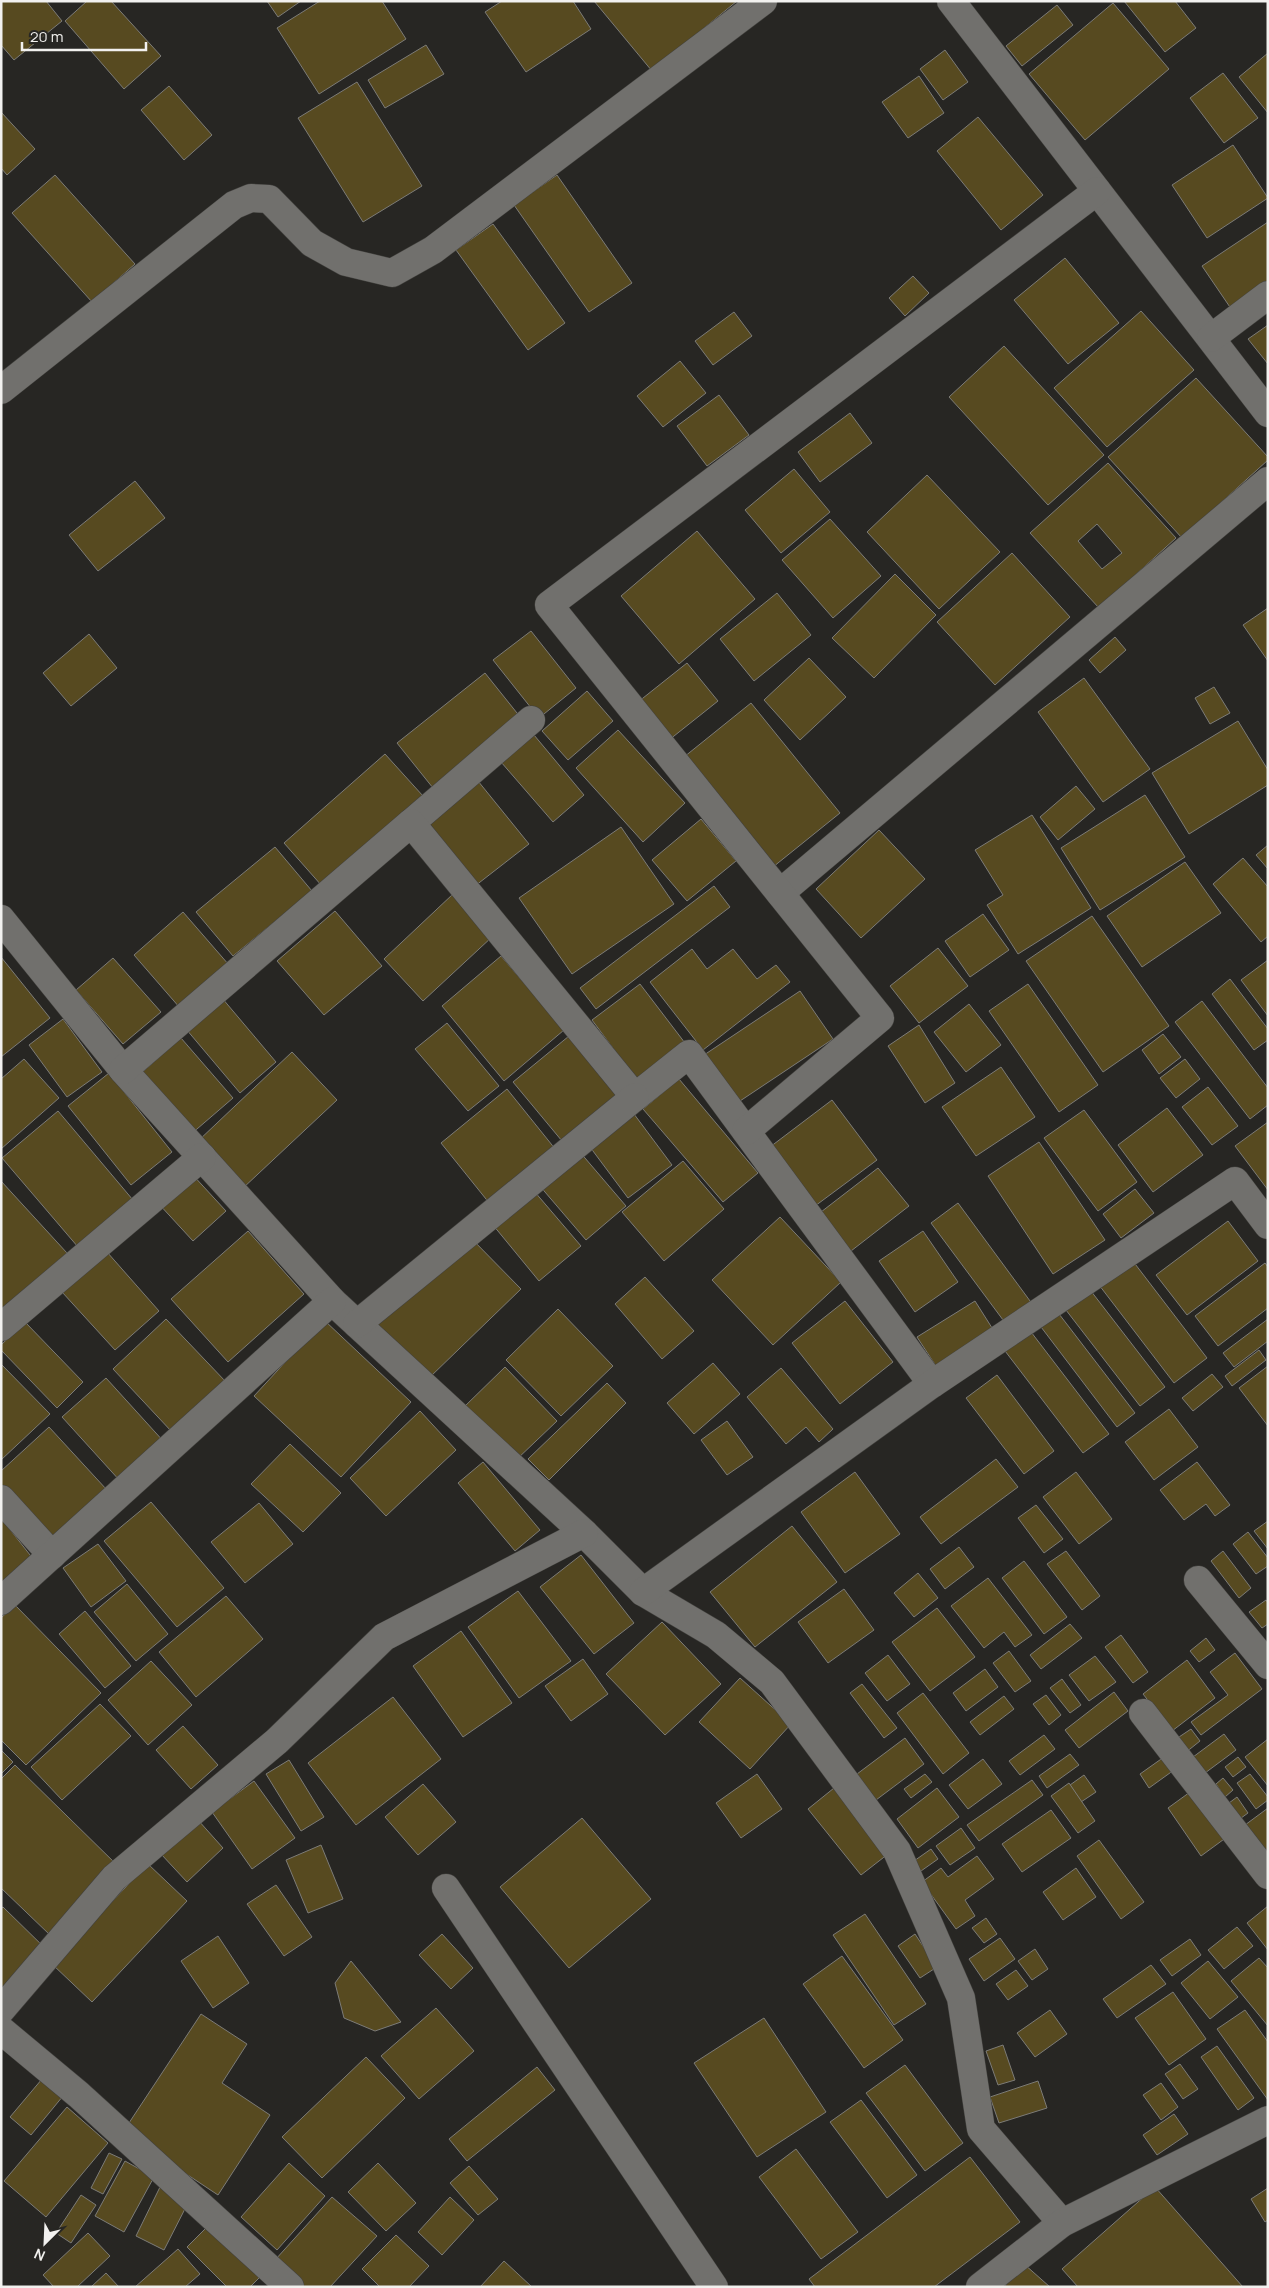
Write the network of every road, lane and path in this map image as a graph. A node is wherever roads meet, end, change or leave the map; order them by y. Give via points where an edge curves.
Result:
1 (762, 1) edge
2 (951, 1) edge
3 (1097, 190) junction
4 (1268, 295) edge
5 (1211, 338) junction
6 (1, 390) edge
7 (1268, 413) edge
8 (1268, 482) edge
9 (531, 720) dead end
10 (411, 823) junction
11 (780, 893) junction
12 (1, 919) edge
13 (123, 1070) junction
14 (635, 1097) junction
15 (746, 1131) junction
16 (202, 1157) junction
17 (1268, 1225) edge
18 (332, 1302) junction
19 (357, 1324) junction
20 (1, 1327) edge
21 (932, 1384) junction
22 (1, 1500) edge
23 (584, 1533) junction
24 (52, 1555) junction
25 (1198, 1580) dead end
26 (643, 1592) junction
27 (1, 1600) edge
28 (1268, 1666) edge
29 (1143, 1713) dead end
30 (1268, 1875) edge
31 (446, 1888) dead end
32 (1, 2010) edge
33 (1, 2030) edge
34 (1268, 2120) edge
35 (1062, 2223) junction
36 (290, 2287) edge
37 (714, 2287) edge
38 (980, 2287) edge

1 - 6 street via 433,250 392,272 346,262 312,243 269,199 251,198 234,205
2 - 3 street
3 - 5 street
3 - 11 street via 549,605
4 - 5 street
5 - 7 street
8 - 11 street
9 - 10 street
10 - 13 street
10 - 14 street
11 - 15 street via 880,1018
12 - 13 street
13 - 16 street
14 - 15 street via 689,1054
14 - 19 street
15 - 21 street
16 - 18 street
16 - 20 street
17 - 21 street via 1235,1181
18 - 19 street
18 - 24 street
19 - 23 street
21 - 26 street
22 - 24 street
23 - 26 street
23 - 32 street via 384,1637 277,1741 114,1878
24 - 27 street
25 - 28 street
26 - 35 street via 716,1635 772,1682 897,1851 961,1998 981,2130
29 - 30 street
31 - 37 street
33 - 36 street via 79,2095
34 - 35 street
35 - 38 street

